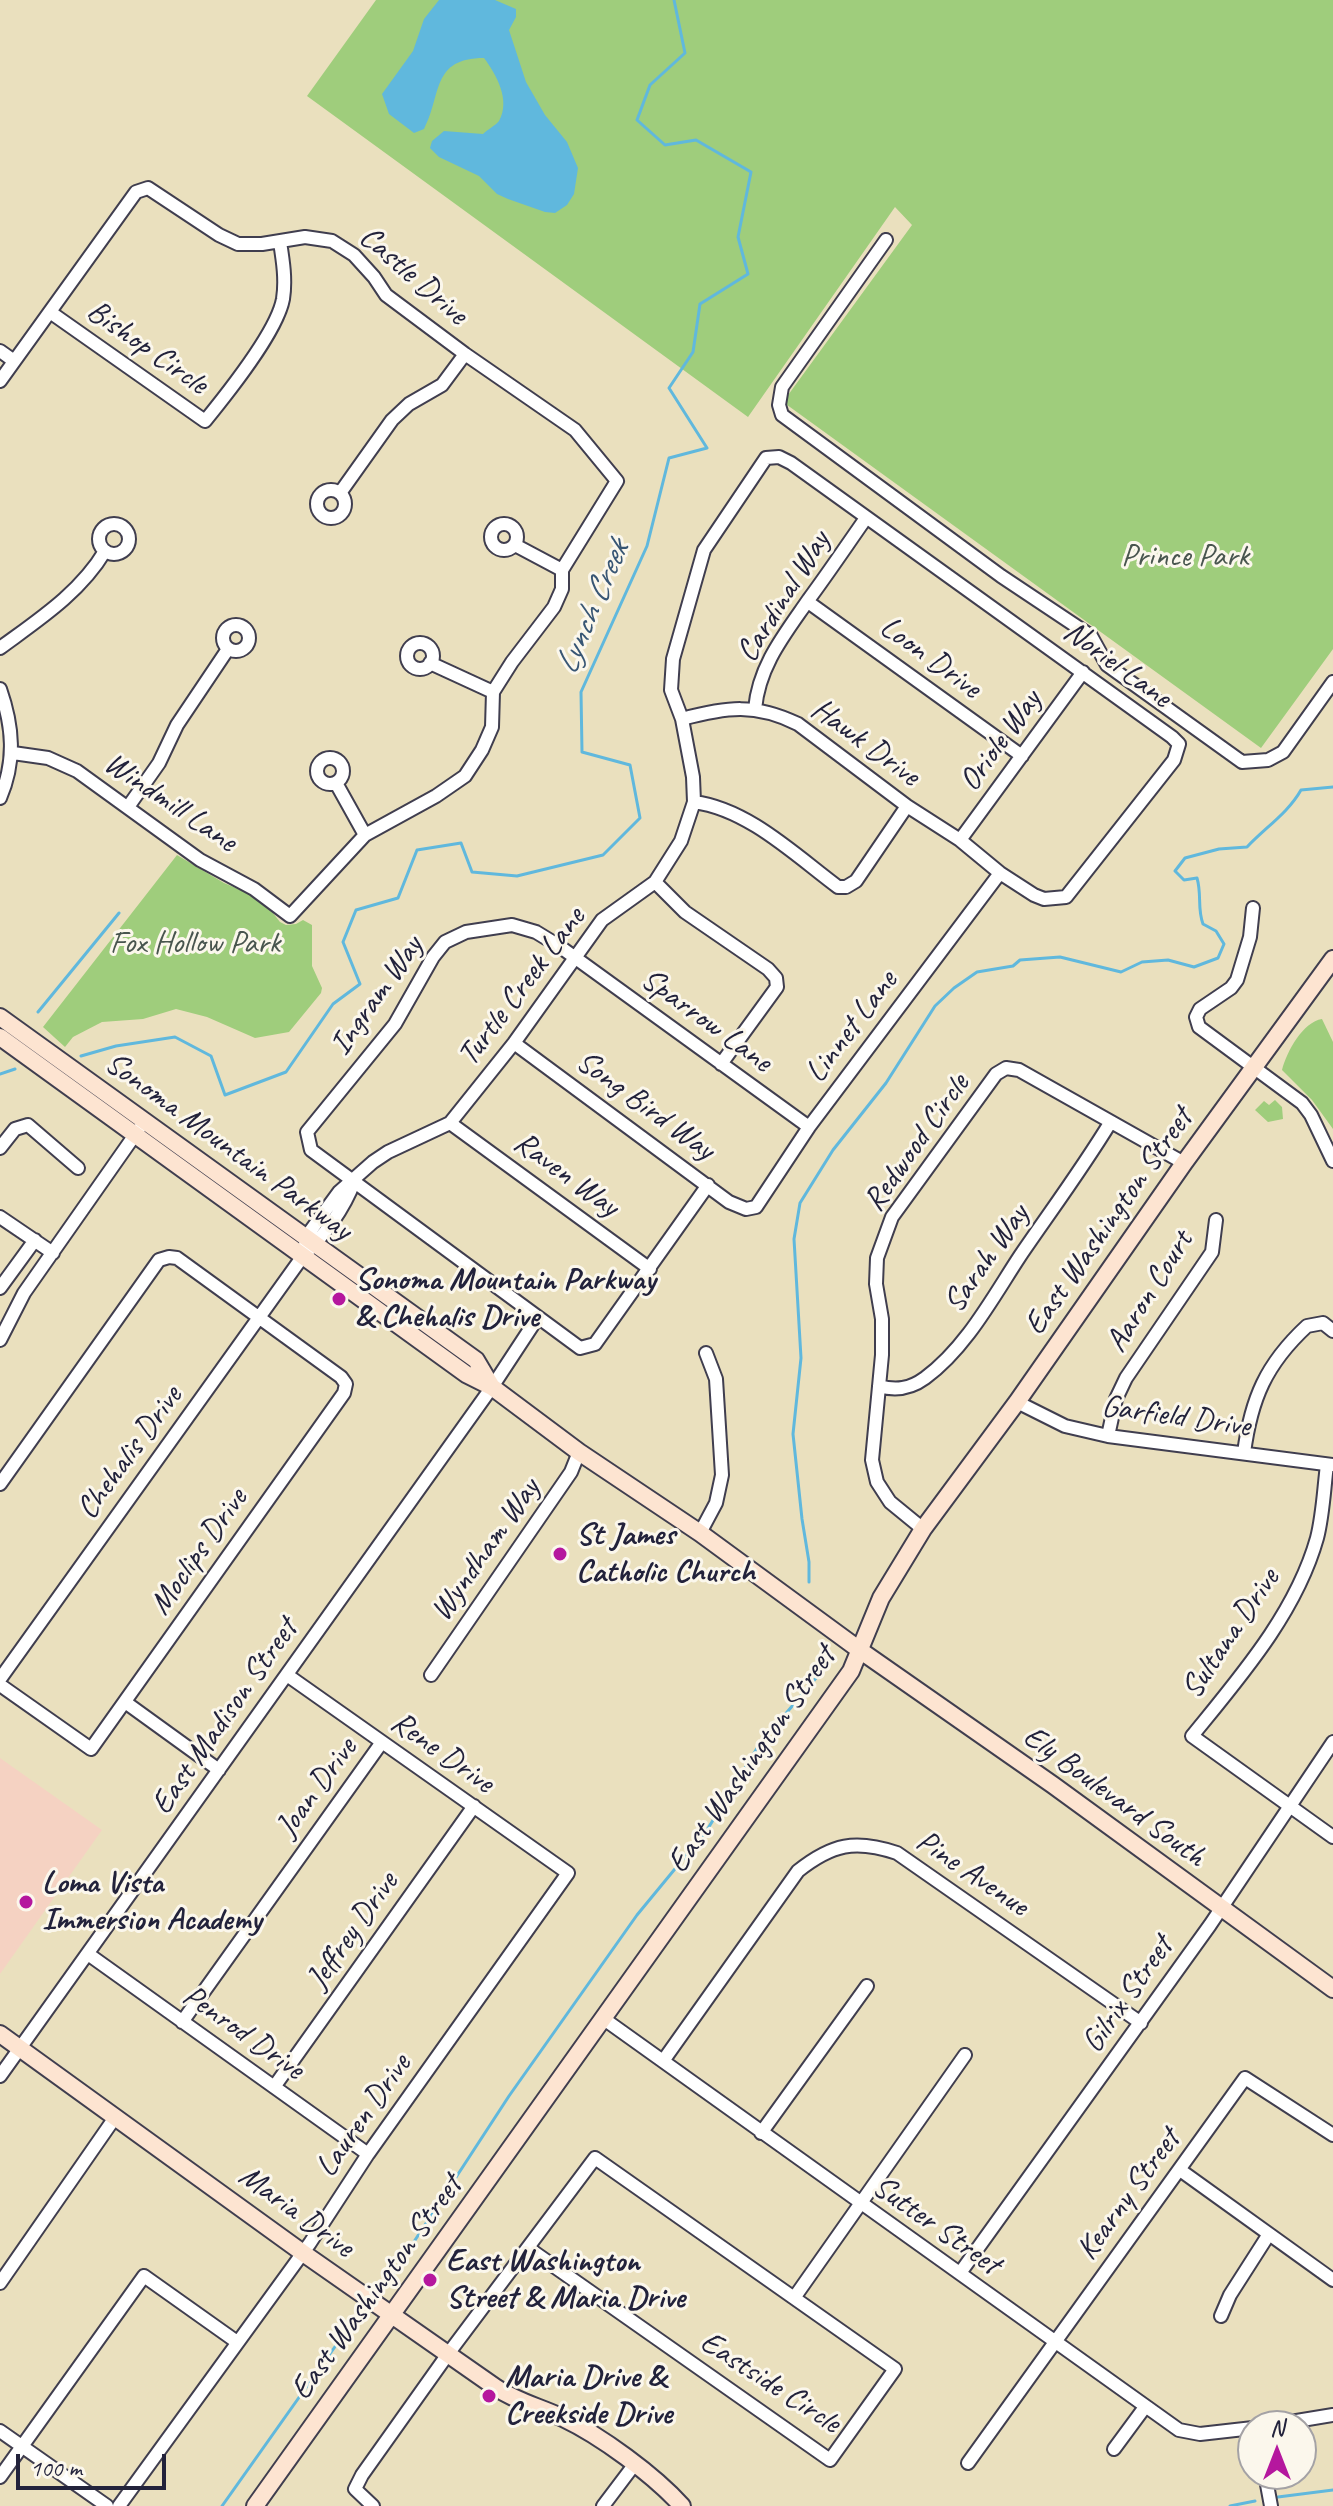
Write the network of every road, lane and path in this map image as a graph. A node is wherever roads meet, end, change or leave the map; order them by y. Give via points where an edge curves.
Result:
1 (886, 240) dead end
2 (280, 242) junction
3 (50, 312) junction
4 (0, 351) edge
5 (465, 354) junction
6 (14, 361) junction
7 (0, 381) edge
8 (340, 493) dead end
9 (866, 518) junction
10 (515, 545) dead end
11 (105, 551) dead end
12 (562, 570) junction
13 (808, 602) junction
14 (0, 648) edge
15 (228, 649) dead end
16 (430, 663) dead end
17 (1083, 672) junction
18 (1333, 682) edge
19 (0, 689) edge
20 (493, 692) junction
21 (755, 709) junction
22 (682, 719) junction
23 (13, 753) junction
24 (1022, 756) junction
25 (336, 783) dead end
26 (0, 798) edge
27 (694, 802) junction
28 (907, 806) junction
29 (128, 807) junction
30 (365, 835) junction
31 (960, 840) junction
32 (1000, 873) junction
33 (655, 882) junction
34 (1066, 897) joint
35 (1253, 908) dead end
36 (574, 957) junction
37 (1333, 959) edge
38 (0, 1017) edge
39 (0, 1037) edge
40 (514, 1043) junction
41 (721, 1064) junction
42 (1253, 1066) junction
43 (450, 1123) junction
44 (1110, 1123) junction
45 (809, 1127) junction
46 (139, 1128) junction
47 (0, 1148) edge
48 (1333, 1161) edge
49 (1184, 1163) junction
50 (78, 1168) dead end
51 (354, 1182) junction
52 (708, 1185) junction
53 (746, 1209) joint
54 (0, 1217) edge
55 (1216, 1220) dead end
56 (35, 1240) junction
57 (308, 1246) junction
58 (53, 1253) junction
59 (650, 1269) junction
60 (0, 1288) edge
61 (538, 1317) junction
62 (258, 1318) junction
63 (2, 1331) edge
64 (1333, 1331) edge
65 (706, 1353) dead end
66 (879, 1386) junction
67 (492, 1387) junction
68 (1017, 1402) junction
69 (1108, 1436) junction
70 (579, 1452) junction
71 (1244, 1453) junction
72 (1330, 1465) edge
73 (0, 1484) edge
74 (923, 1529) junction
75 (700, 1533) junction
76 (861, 1651) junction
77 (287, 1675) junction
78 (431, 1675) dead end
79 (0, 1682) edge
80 (125, 1702) junction
81 (382, 1742) junction
82 (1333, 1742) edge
83 (219, 1770) junction
84 (1288, 1805) junction
85 (474, 1806) junction
86 (1333, 1837) edge
87 (568, 1873) joint
88 (1220, 1909) junction
89 (88, 1954) junction
90 (867, 1986) dead end
91 (1333, 1989) edge
92 (604, 2019) junction
93 (182, 2022) junction
94 (1141, 2023) junction
95 (0, 2034) edge
96 (20, 2048) junction
97 (965, 2055) dead end
98 (663, 2061) junction
99 (0, 2076) edge
100 (274, 2087) junction
101 (116, 2116) junction
102 (1333, 2116) edge
103 (1329, 2132) edge
104 (761, 2133) junction
105 (368, 2154) junction
106 (1180, 2170) junction
107 (860, 2204) junction
108 (1269, 2234) junction
109 (528, 2248) junction
110 (303, 2253) junction
111 (960, 2273) junction
112 (1333, 2280) edge
113 (0, 2283) edge
114 (794, 2298) junction
115 (393, 2314) junction
116 (1221, 2316) dead end
117 (1054, 2341) junction
118 (237, 2342) junction
119 (448, 2354) junction
120 (1145, 2407) junction
121 (1237, 2430) edge
122 (0, 2431) edge
123 (22, 2446) junction
124 (1114, 2449) dead end
125 (968, 2463) dead end
126 (634, 2465) junction
127 (0, 2477) edge
128 (107, 2506) edge
129 (119, 2506) edge
130 (255, 2506) edge
131 (373, 2506) edge
132 (603, 2506) edge
133 (682, 2506) edge

1 - 18 street via 782,387 782,415 1091,636 1107,665 1242,762 1268,760 1283,752
2 - 3 street, Castle Drive via 238,244 148,188 136,192
2 - 3 street, Bishop Circle via 283,300 270,330 205,421
2 - 5 street, Castle Drive via 305,237 332,241 354,255 386,295
3 - 6 street, Castle Drive
4 - 6 street
5 - 8 street via 442,385 392,420
5 - 12 street, Castle Drive via 575,430 617,481
6 - 7 street, Castle Drive
9 - 13 street, Cardinal Way
9 - 17 street, Noriel Lane
9 - 22 street, Turtle Creek Lane via 791,463 766,458 704,550 673,659 671,690
10 - 12 street
11 - 14 street via 77,588
12 - 20 street via 562,589 554,607
13 - 21 street, Cardinal Way via 763,670
13 - 24 street, Loon Drive
15 - 29 street
16 - 20 street
17 - 24 street, Oriole Way
17 - 34 street, Noriel Lane via 1172,737 1179,749
19 - 23 street
20 - 30 street via 492,727 465,776
21 - 22 street, Hawk Drive via 728,708
21 - 28 street, Hawk Drive via 798,724
22 - 27 street, Turtle Creek Lane
23 - 26 street
23 - 29 street, Windmill Lane via 48,758 77,771
24 - 31 street, Oriole Way
25 - 30 street
27 - 28 street via 731,812 838,887 856,881
27 - 33 street, Turtle Creek Lane via 681,841
28 - 31 street, Hawk Drive
29 - 30 street, Windmill Lane via 290,916
31 - 32 street, Hawk Drive
32 - 34 street, Hawk Drive via 1044,899
32 - 45 street, Linnet Lane
33 - 36 street, Turtle Creek Lane via 602,920
33 - 41 street via 685,912 776,978 777,987
35 - 42 street via 1237,980 1196,1017 1199,1027
36 - 40 street, Turtle Creek Lane
36 - 41 street, Sparrow Lane
36 - 51 street, Ingram Way via 536,932 512,925 466,932 445,942 395,1024 307,1132 311,1150
37 - 42 main road, East Washington Street
38 - 46 main road, Sonoma Mountain Parkway
39 - 46 main road, Sonoma Mountain Parkway
40 - 43 street, Turtle Creek Lane
40 - 52 street, Song Bird Way
41 - 45 street, Sparrow Lane
42 - 48 street via 1307,1108
42 - 49 main road, East Washington Street
43 - 51 street, Turtle Creek Lane via 388,1152
43 - 59 street, Raven Way
44 - 49 street, Redwood Circle
44 - 66 street, Sarah Way via 954,1350 910,1387
44 - 66 street, Redwood Circle via 1019,1070 1006,1068 996,1074 892,1217 884,1236 876,1284 882,1319
45 - 53 street, Linnet Lane via 756,1207
46 - 57 main road, Sonoma Mountain Parkway
46 - 58 street
47 - 50 street via 15,1129 28,1125
49 - 68 main road, East Washington Street
51 - 57 street, Turtle Creek Lane via 348,1199
51 - 61 street
52 - 53 street, Song Bird Way
52 - 59 street
54 - 56 street
55 - 69 street, Aaron Court via 1212,1252 1126,1378
56 - 58 street
56 - 60 street
57 - 62 street, Chehalis Drive
57 - 67 main road, Sonoma Mountain Parkway via 476,1360
58 - 63 street
59 - 61 street via 588,1348 580,1348
61 - 67 street
62 - 73 street via 177,1258 159,1260
62 - 79 street, Chehalis Drive
62 - 80 street, Moclips Drive via 341,1377 344,1393
64 - 71 street via 1323,1323 1307,1326 1262,1381
65 - 75 street via 716,1379 722,1475 716,1503
66 - 74 street, Redwood Circle via 872,1441 877,1482 890,1502
67 - 70 main road, Sonoma Mountain Parkway
67 - 77 street, East Madison Street
68 - 69 street, Garfield Drive via 1065,1426
68 - 74 main road, East Washington Street
69 - 71 street, Garfield Drive
70 - 75 main road, Sonoma Mountain Parkway
70 - 78 street, Wyndham Way via 571,1472
71 - 72 street, Garfield Drive
72 - 84 street, Sultana Drive via 1318,1536 1304,1573 1277,1623 1192,1736
74 - 76 main road, East Washington Street via 881,1598
75 - 76 main road, Sonoma Mountain Parkway
76 - 88 main road, Ely Boulevard South
76 - 92 main road, East Washington Street
77 - 81 street, Rene Drive
77 - 83 street, East Madison Street
79 - 80 street, Moclips Drive via 91,1749
80 - 83 street
81 - 85 street, Rene Drive
81 - 93 street, Joan Drive
82 - 84 street, Gilrix Street
83 - 89 street, East Madison Street
84 - 86 street
84 - 88 street, Gilrix Street
85 - 87 street, Rene Drive
85 - 100 street, Jeffrey Drive
87 - 105 street, Lauren Drive
88 - 91 main road, Ely Boulevard South
88 - 94 street, Gilrix Street
89 - 93 street, Penrod Drive
89 - 96 street, East Madison Street
90 - 104 street
92 - 98 street, Sutter Street
92 - 115 main road, East Washington Street
93 - 100 street, Penrod Drive
94 - 98 street, Pine Avenue via 897,1853 848,1845 828,1850 798,1871
94 - 111 street, Gilrix Street
95 - 96 main road, Maria Drive
96 - 99 street, East Madison Street
96 - 101 main road, Maria Drive
97 - 107 street
98 - 104 street, Sutter Street
100 - 105 street, Penrod Drive
101 - 110 main road, Maria Drive
101 - 113 street
102 - 103 street
103 - 106 street, Kearny Street via 1245,2078
104 - 107 street, Sutter Street
105 - 110 street, Lauren Drive
106 - 108 street
106 - 117 street, Kearny Street
107 - 111 street, Sutter Street
107 - 114 street
108 - 112 street
108 - 116 street
109 - 114 street, Eastside Circle via 595,2158
109 - 114 street, Eastside Circle via 830,2460 895,2369
109 - 119 street
110 - 115 main road, Maria Drive
110 - 118 street, Lauren Drive
111 - 117 street, Sutter Street
115 - 119 main road, Maria Drive
115 - 130 main road, East Washington Street
117 - 120 street, Sutter Street
117 - 125 street, Kearny Street
118 - 123 street via 144,2276
118 - 129 street, Lauren Drive
119 - 126 main road, Maria Drive via 510,2398 562,2418
119 - 131 street via 355,2489
120 - 121 street, Sutter Street via 1179,2430 1200,2434
120 - 124 street
122 - 123 street
123 - 127 street
123 - 128 street
126 - 132 street
126 - 133 main road, Maria Drive

